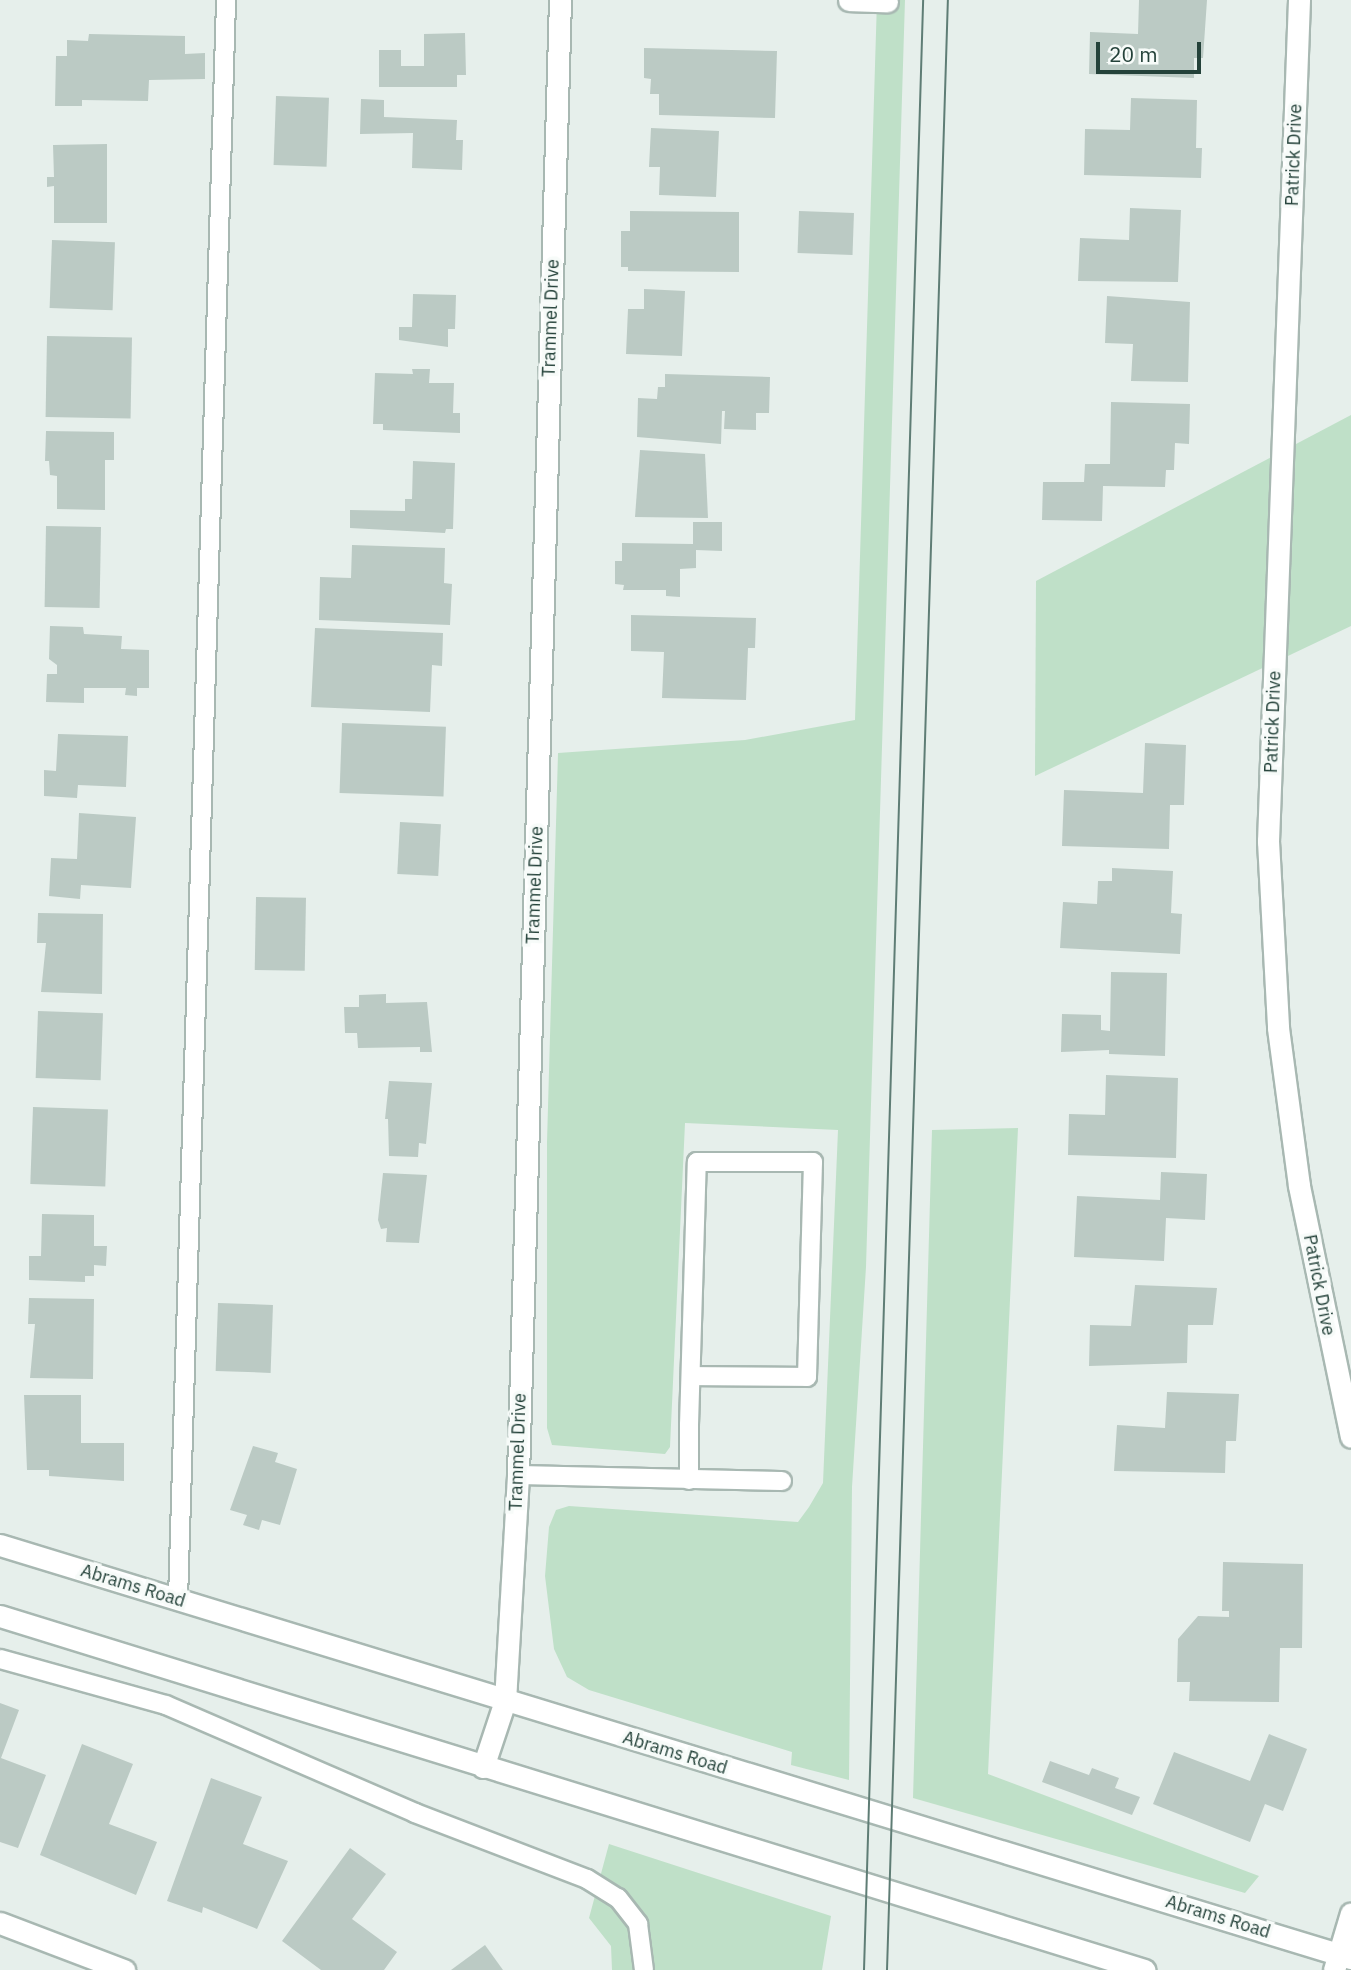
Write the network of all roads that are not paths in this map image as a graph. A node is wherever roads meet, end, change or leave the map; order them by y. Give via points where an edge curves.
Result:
1 (226, 0) edge
2 (560, 0) edge
3 (849, 0) edge
4 (1299, 0) edge
5 (887, 1) edge
6 (691, 1376) junction
7 (1351, 1437) edge
8 (518, 1475) junction
9 (689, 1480) junction
10 (782, 1481) dead end
11 (0, 1545) edge
12 (178, 1600) junction
13 (0, 1616) edge
14 (0, 1659) edge
15 (505, 1701) junction
16 (483, 1767) junction
17 (1351, 1913) edge
18 (0, 1923) edge
19 (1341, 1961) edge
20 (117, 1969) edge
21 (644, 1970) edge
22 (1143, 1970) edge

1 - 12 lane
2 - 8 street, Trammel Drive
3 - 5 street
4 - 7 street, Patrick Drive via 1268,841 1278,1028 1299,1186
6 - 6 lane via 697,1162 813,1163 807,1377
6 - 9 lane
8 - 9 lane
8 - 15 street, Trammel Drive
9 - 10 lane
11 - 12 street, Abrams Road
12 - 15 street, Abrams Road
13 - 16 street
14 - 21 lane via 166,1705 415,1813 587,1879 618,1898 638,1924
15 - 16 street, Trammel Drive
15 - 19 street, Abrams Road
16 - 22 street
17 - 19 street
18 - 20 street

